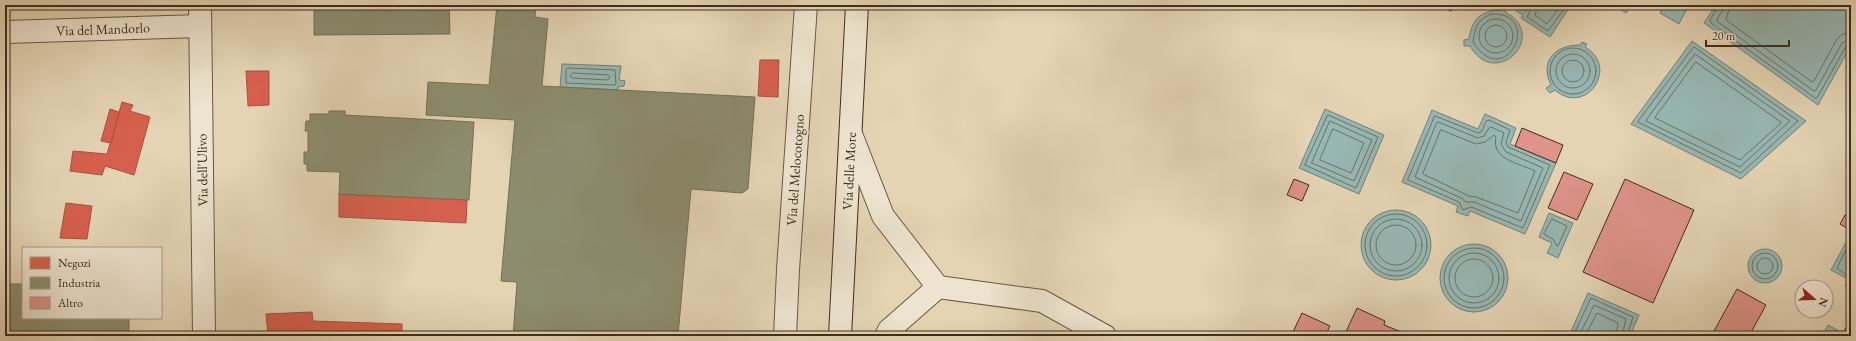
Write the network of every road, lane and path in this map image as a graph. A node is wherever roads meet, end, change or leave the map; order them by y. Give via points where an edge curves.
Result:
1 (806, 5) edge
2 (857, 5) edge
3 (200, 15) edge
4 (5, 32) edge
5 (851, 134) junction
6 (938, 287) junction
7 (204, 336) edge
8 (786, 336) edge
9 (840, 336) edge
10 (886, 336) edge
11 (1104, 336) edge

1 - 8 street, Via del Melocotogno
2 - 5 street, Via delle More
3 - 4 street, Via del Mandorlo
3 - 7 street, Via dell'Ulivo
5 - 6 street via 883,216
5 - 9 street, Via delle More
6 - 10 street via 889,330
6 - 11 street via 1042,301

